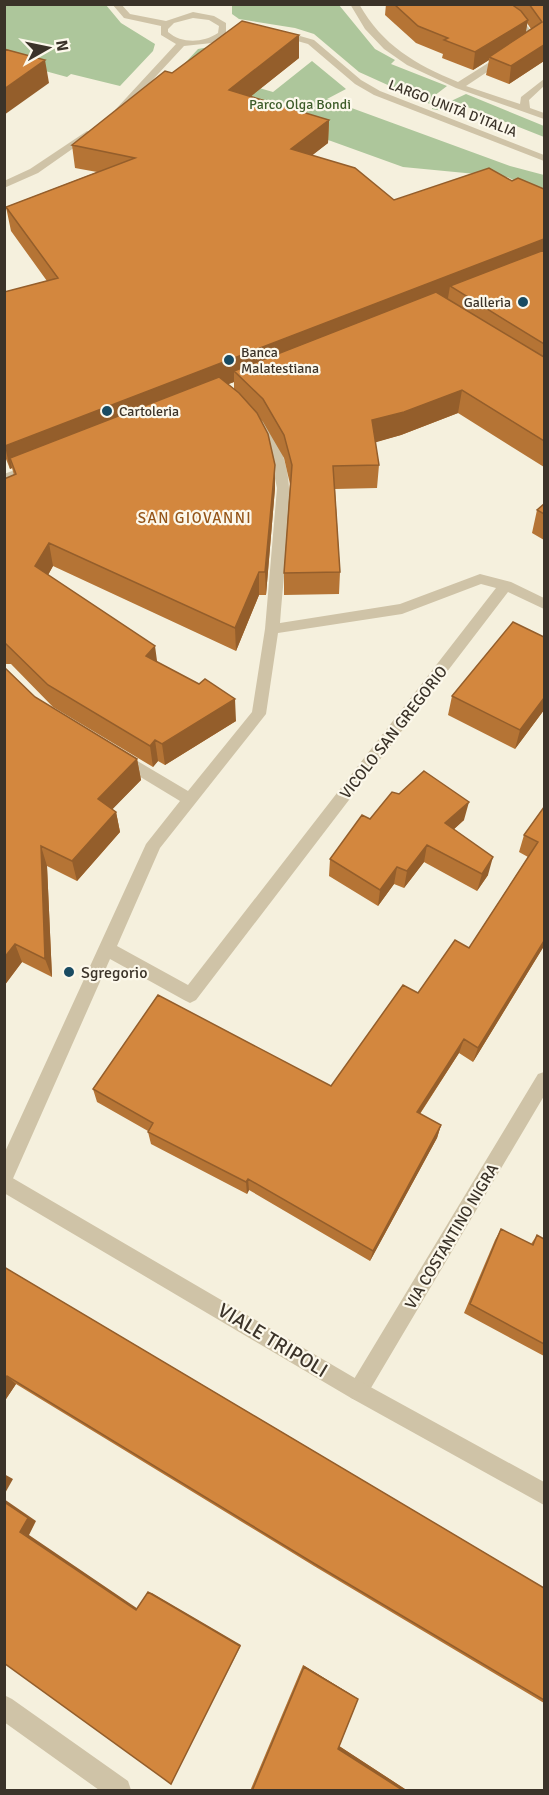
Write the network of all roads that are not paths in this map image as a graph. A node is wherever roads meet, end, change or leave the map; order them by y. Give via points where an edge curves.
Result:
1 (116, 4) edge
2 (210, 4) edge
3 (354, 4) edge
4 (497, 4) edge
5 (202, 16) junction
6 (166, 24) junction
7 (224, 30) junction
8 (235, 30) edge
9 (266, 31) edge
10 (182, 42) junction
11 (544, 82) edge
12 (459, 86) junction
13 (525, 109) junction
14 (544, 116) edge
15 (544, 158) edge
16 (4, 186) edge
17 (241, 409) edge
18 (48, 462) edge
19 (4, 479) edge
20 (506, 585) junction
21 (544, 604) edge
22 (272, 629) junction
23 (108, 750) edge
24 (189, 799) junction
25 (107, 949) junction
26 (544, 1080) edge
27 (4, 1176) edge
28 (4, 1182) edge
29 (358, 1391) junction
30 (544, 1494) edge
31 (4, 1707) edge
32 (119, 1791) edge

1 - 6 street via 127,16
2 - 5 street
3 - 12 street via 381,44
4 - 12 street via 523,25 533,39
5 - 6 street via 184,16
5 - 7 street via 219,21
6 - 10 street via 164,33
7 - 8 street
7 - 10 street via 212,40
9 - 15 street, LARGO UNITÀ D'ITALIA via 310,42 377,93
10 - 16 street via 104,123 34,171
11 - 13 street via 524,99
12 - 13 street
13 - 14 street
17 - 22 street via 269,438 281,467 283,488
18 - 19 street
20 - 21 street
20 - 22 street via 480,579 402,609
20 - 25 street, VICOLO SAN GREGORIO via 190,995
22 - 24 street via 259,714
23 - 24 street
24 - 25 street via 154,844
25 - 27 street
26 - 29 street, VIA COSTANTINO NIGRA
28 - 29 street, VIALE TRIPOLI
29 - 30 street, VIALE TRIPOLI
31 - 32 street

